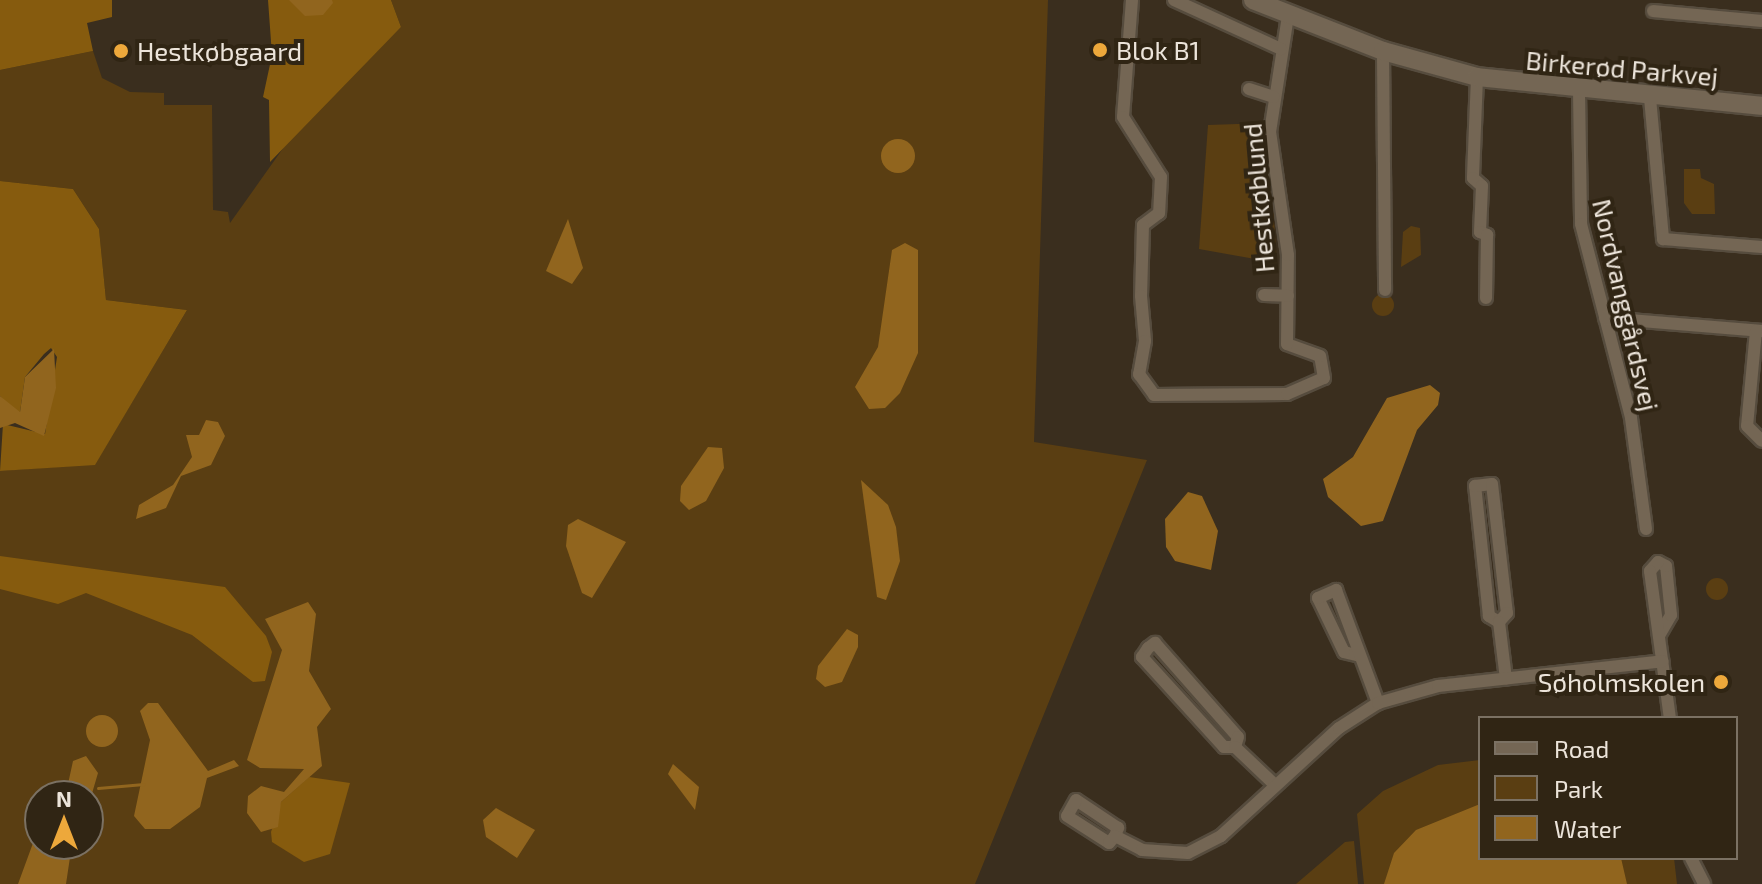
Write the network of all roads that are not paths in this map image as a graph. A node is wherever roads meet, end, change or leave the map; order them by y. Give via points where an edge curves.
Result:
1 (1132, 0) edge
2 (1174, 0) edge
3 (1253, 0) edge
4 (1653, 11) dead end
5 (1288, 16) junction
6 (1762, 21) edge
7 (1281, 49) junction
8 (1383, 51) junction
9 (1477, 77) junction
10 (1249, 89) dead end
11 (1579, 91) junction
12 (1274, 97) junction
13 (1650, 98) junction
14 (1762, 106) edge
15 (1762, 247) edge
16 (1385, 290) dead end
17 (1264, 295) dead end
18 (1288, 296) junction
19 (1486, 298) dead end
20 (1605, 318) junction
21 (1759, 331) edge
22 (1762, 441) edge
23 (1646, 529) dead end
24 (1499, 622) junction
25 (1660, 634) junction
26 (1356, 655) junction
27 (1663, 661) junction
28 (1506, 679) junction
29 (1378, 703) junction
30 (1670, 716) edge
31 (1235, 747) junction
32 (1275, 785) junction
33 (1115, 836) dead end
34 (1692, 860) edge
35 (1704, 884) edge

1 - 18 street, Hestkøblund via 1123,117 1161,177 1159,213 1143,225 1143,389 1212,396 1320,386 1325,368 1320,356 1287,344
2 - 7 street
3 - 5 street, Birkerød Parkvej
4 - 6 street
5 - 7 street, Hestkøblund
5 - 8 street, Birkerød Parkvej
7 - 12 street, Hestkøblund
8 - 9 street, Birkerød Parkvej
8 - 16 street
9 - 11 street, Birkerød Parkvej
9 - 19 street via 1473,178 1482,186
10 - 12 street, Hestkøblund
11 - 13 street, Birkerød Parkvej
11 - 20 street, Nordvanggårdsvej via 1576,188
12 - 18 street, Hestkøblund via 1272,161
13 - 14 street, Birkerød Parkvej
13 - 15 street via 1663,239
17 - 18 street, Hestkøblund
20 - 21 street
20 - 23 street, Nordvanggårdsvej via 1631,418
21 - 22 street via 1747,426
24 - 24 street via 1507,613 1492,484 1475,486 1489,616
24 - 28 street
25 - 25 street via 1671,615 1666,566 1658,562 1650,571
25 - 27 street
26 - 26 street via 1359,644 1336,590 1318,598 1344,652
26 - 29 street
27 - 28 street
27 - 30 street
28 - 29 street via 1438,686
29 - 32 street
31 - 31 street via 1238,737 1217,713 1155,643 1148,648 1142,657 1224,747
31 - 32 street
32 - 33 street via 1221,836 1188,853 1142,850
34 - 35 street

